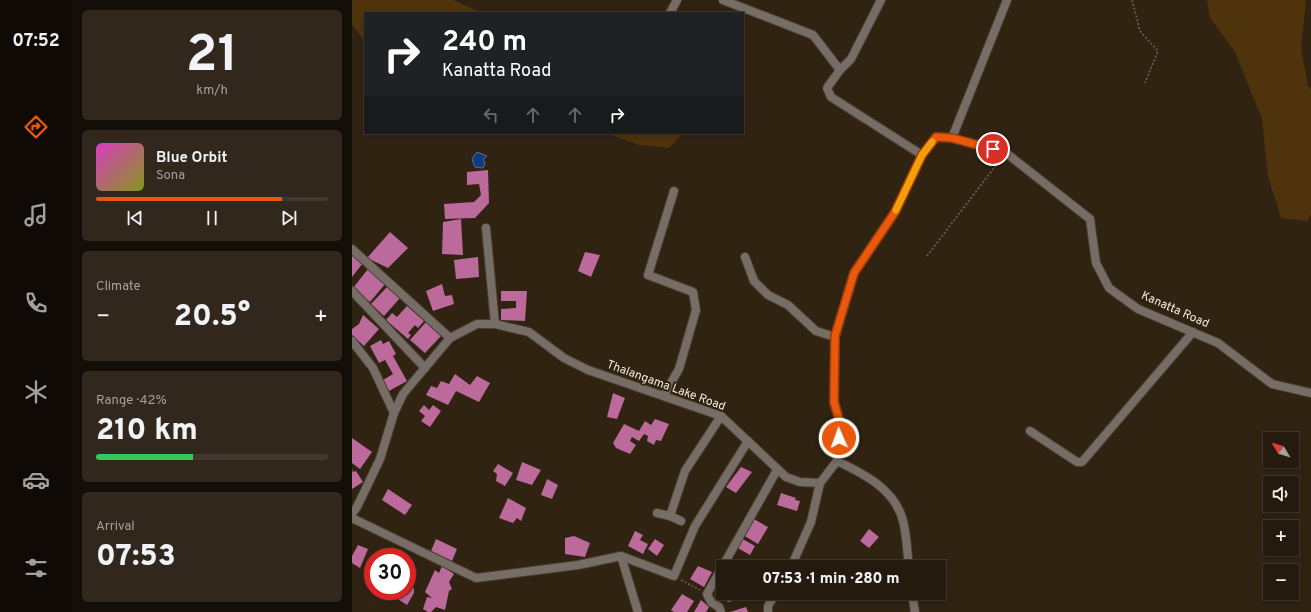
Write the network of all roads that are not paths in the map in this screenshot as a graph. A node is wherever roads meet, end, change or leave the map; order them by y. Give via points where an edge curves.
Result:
1 (677, 0) edge
2 (723, 0) edge
3 (881, 0) edge
4 (1007, 0) edge
5 (671, 12) edge
6 (840, 70) junction
7 (952, 138) junction
8 (922, 155) junction
9 (674, 191) dead end
10 (486, 228) dead end
11 (352, 249) edge
12 (745, 257) dead end
13 (352, 291) edge
14 (495, 324) junction
15 (1193, 332) junction
16 (835, 336) junction
17 (450, 338) junction
18 (352, 341) edge
19 (425, 368) junction
20 (1311, 393) edge
21 (664, 395) junction
22 (394, 413) junction
23 (721, 416) junction
24 (1030, 431) dead end
25 (748, 440) junction
26 (837, 461) junction
27 (777, 470) junction
28 (820, 483) junction
29 (657, 513) dead end
30 (352, 514) edge
31 (670, 516) junction
32 (352, 518) edge
33 (681, 521) dead end
34 (621, 556) junction
35 (794, 560) edge
36 (908, 560) edge
37 (772, 600) edge
38 (913, 600) edge
39 (638, 612) edge
40 (721, 612) edge
41 (768, 612) edge
42 (915, 612) edge

1 - 5 street
2 - 6 street via 813,35
3 - 6 street via 851,59
4 - 7 street
6 - 8 street via 828,88 831,97
7 - 8 street via 936,137
7 - 15 street, Kanatta Road via 1006,153 1090,220 1096,263 1110,288 1138,309
8 - 16 street via 895,212 854,273
9 - 21 street via 648,275 693,292 696,310 679,369
10 - 14 street
11 - 17 street
12 - 16 street via 754,281 768,295 788,306 816,331
13 - 19 street
14 - 17 street, Thalangama Lake Road via 477,324
14 - 21 street, Thalangama Lake Road via 529,332 564,358 588,370
15 - 20 street, Kanatta Road via 1218,343 1272,384
15 - 24 street via 1082,462 1077,462
16 - 26 street via 834,402 841,426
17 - 19 street, Thalangama Lake Road
18 - 22 street via 373,368
19 - 22 street, Thalangama Lake Road via 403,394
21 - 23 street, Thalangama Lake Road
22 - 30 street, Thalangama Lake Road via 380,459
23 - 25 street, Thalangama Lake Road
23 - 31 street via 685,471
25 - 27 street, Thalangama Lake Road
25 - 34 street via 695,526 674,576
26 - 28 street
26 - 36 street via 862,472 890,494 903,520
27 - 28 street, Thalangama Lake Road via 786,477 800,482
27 - 40 street via 707,594
28 - 35 street via 811,522
29 - 31 street
31 - 33 street
32 - 34 street via 476,578 578,565
34 - 39 street
37 - 41 street
38 - 42 street

